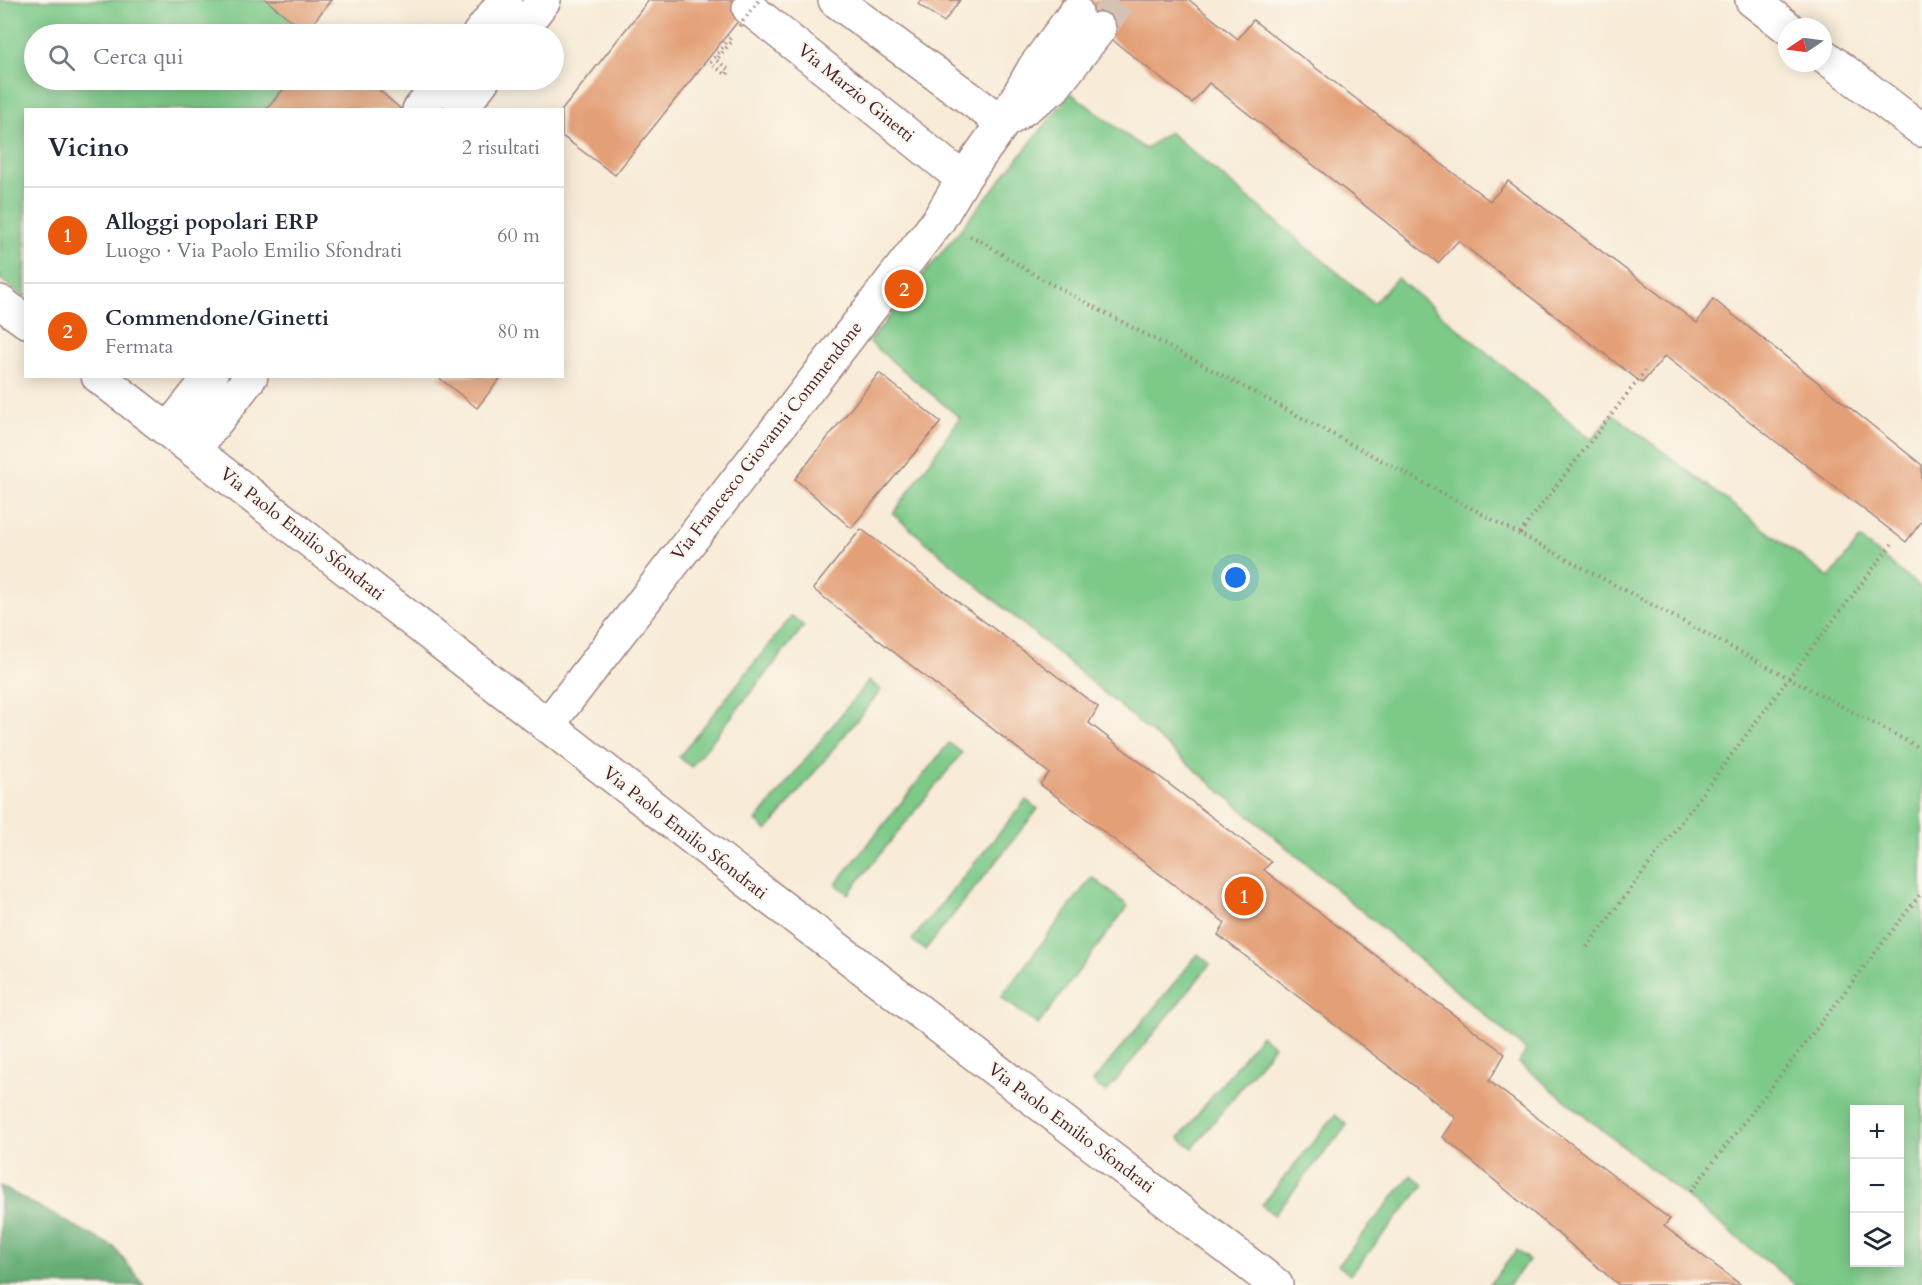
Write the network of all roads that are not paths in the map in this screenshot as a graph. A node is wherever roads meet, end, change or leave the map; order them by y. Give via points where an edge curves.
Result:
1 (505, 0) edge
2 (544, 0) edge
3 (835, 0) edge
4 (1752, 0) edge
5 (754, 4) edge
6 (1778, 20) edge
7 (1088, 21) tunnel mouth
8 (487, 24) edge
9 (526, 24) edge
10 (1832, 63) edge
11 (435, 90) edge
12 (475, 90) edge
13 (421, 108) edge
14 (462, 108) edge
15 (1003, 123) junction
16 (1922, 130) edge
17 (963, 179) junction
18 (0, 302) edge
19 (24, 320) edge
20 (101, 378) edge
21 (209, 378) edge
22 (249, 378) edge
23 (168, 430) junction
24 (194, 450) junction
25 (547, 726) junction
26 (1276, 1285) edge

1 - 8 street
2 - 9 street
3 - 15 street
4 - 6 street
5 - 17 street, Via Marzio Ginetti
7 - 15 street, Via Francesco Giovanni Commendone via 1034,68
10 - 16 street
11 - 13 street
12 - 14 street
15 - 17 street, Via Francesco Giovanni Commendone
17 - 25 street, Via Francesco Giovanni Commendone via 938,221
18 - 19 street
20 - 23 street, Via Paolo Emilio Sfondrati
21 - 23 street
22 - 24 street
23 - 24 street, Via Paolo Emilio Sfondrati
24 - 25 street, Via Paolo Emilio Sfondrati
25 - 26 street, Via Paolo Emilio Sfondrati

